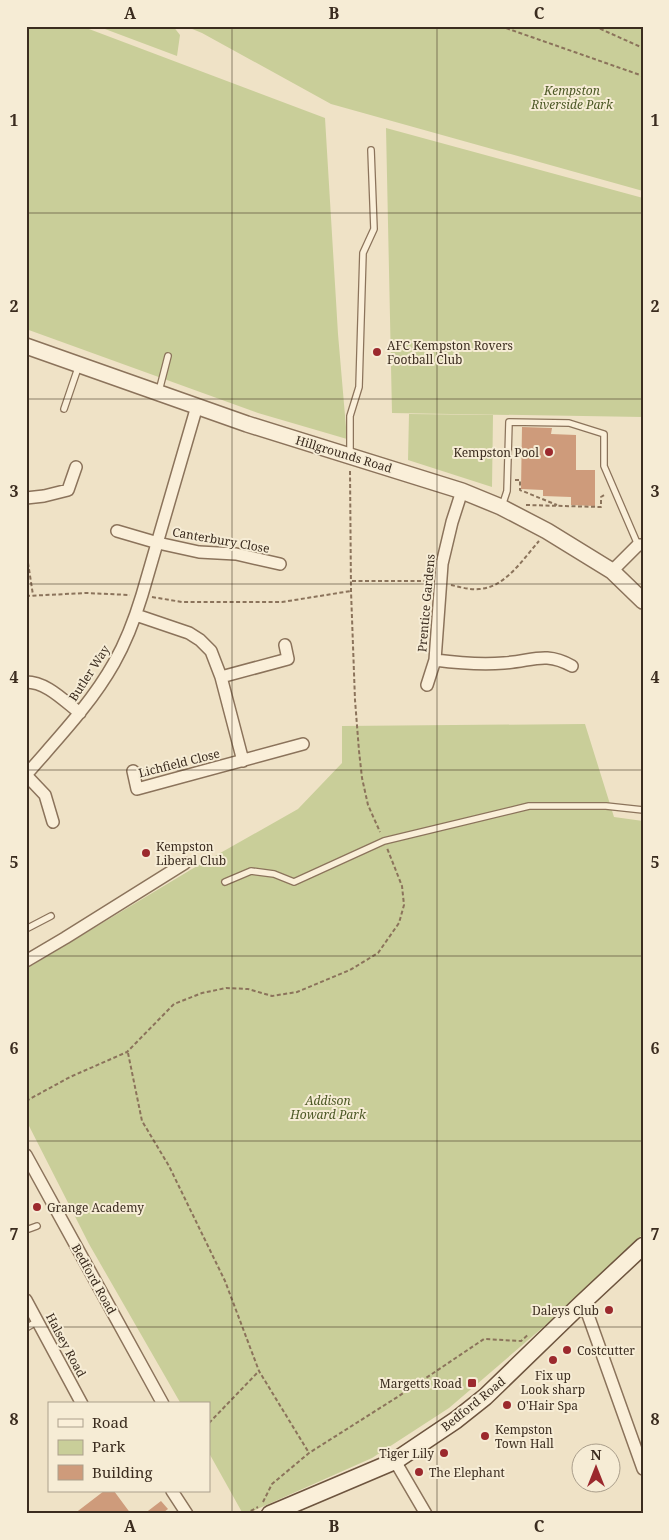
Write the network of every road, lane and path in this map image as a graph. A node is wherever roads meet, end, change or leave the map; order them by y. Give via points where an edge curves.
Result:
1 (500, 26) edge
2 (594, 26) edge
3 (643, 48) edge
4 (643, 76) edge
5 (372, 150) dead end
6 (26, 346) edge
7 (168, 356) dead end
8 (79, 365) junction
9 (158, 393) junction
10 (197, 406) junction
11 (64, 409) dead end
12 (350, 456) junction
13 (76, 467) dead end
14 (507, 480) junction
15 (614, 490) junction
16 (462, 492) junction
17 (26, 498) edge
18 (558, 506) junction
19 (501, 507) junction
20 (518, 516) junction
21 (117, 531) dead end
22 (547, 531) junction
23 (158, 543) junction
24 (640, 545) edge
25 (26, 550) edge
26 (280, 564) dead end
27 (612, 571) junction
28 (351, 581) junction
29 (439, 583) junction
30 (351, 591) junction
31 (33, 595) junction
32 (142, 595) junction
33 (26, 596) edge
34 (643, 601) edge
35 (136, 615) junction
36 (285, 645) dead end
37 (435, 660) junction
38 (572, 666) dead end
39 (221, 677) junction
40 (26, 682) edge
41 (427, 685) dead end
42 (80, 713) junction
43 (303, 744) dead end
44 (243, 761) junction
45 (133, 771) dead end
46 (26, 775) edge
47 (643, 810) edge
48 (53, 822) dead end
49 (384, 841) junction
50 (185, 863) dead end
51 (224, 882) dead end
52 (51, 916) dead end
53 (26, 930) edge
54 (26, 961) edge
55 (127, 1052) junction
56 (26, 1100) edge
57 (26, 1154) edge
58 (37, 1226) dead end
59 (26, 1230) edge
60 (643, 1246) edge
61 (26, 1300) edge
62 (581, 1304) junction
63 (38, 1321) junction
64 (26, 1328) edge
65 (535, 1328) dead end
66 (259, 1371) junction
67 (81, 1402) edge
68 (162, 1402) edge
69 (210, 1422) edge
70 (309, 1453) junction
71 (395, 1461) junction
72 (643, 1469) edge
73 (173, 1492) edge
74 (187, 1514) edge
75 (245, 1514) edge
76 (270, 1514) edge
77 (426, 1514) edge

1 - 4 path
2 - 3 path
5 - 12 lane via 374,229 363,253 359,387 350,416
6 - 8 street, Hillgrounds Road
7 - 9 lane
8 - 9 street, Hillgrounds Road
8 - 11 lane
9 - 10 street, Hillgrounds Road
10 - 12 street, Hillgrounds Road
10 - 23 street, Butler Way
12 - 16 street, Hillgrounds Road
12 - 28 path
13 - 17 street via 68,490
14 - 15 lane via 509,422 569,423 604,434 604,466
14 - 18 path via 520,480 520,490
14 - 19 lane
15 - 18 path via 601,497 601,506
15 - 24 lane
16 - 19 street, Hillgrounds Road
16 - 29 street, Prentice Gardens
18 - 20 path via 524,505
19 - 20 street, Hillgrounds Road
20 - 22 street, Hillgrounds Road
21 - 23 street
22 - 27 street, Hillgrounds Road
22 - 29 path via 506,578 491,587 477,590
23 - 26 street, Canterbury Close
23 - 32 street, Butler Way
24 - 27 street
25 - 31 path
27 - 34 street, Hillgrounds Road
28 - 29 path
28 - 30 path
29 - 37 street, Prentice Gardens
30 - 32 path via 282,602 182,602
30 - 49 path via 362,778 368,805
31 - 32 path via 86,592
31 - 33 path
32 - 35 street, Butler Way
35 - 39 street via 189,633 200,640 211,651
35 - 42 street, Butler Way via 115,662
36 - 39 street via 288,659
37 - 38 street, Prentice Gardens via 505,663 539,657 553,658
37 - 41 street, Prentice Gardens
39 - 44 street
40 - 42 street via 40,684
42 - 46 street, Butler Way
43 - 44 street, Lichfield Close
44 - 45 street, Lichfield Close via 138,789
46 - 48 street, Butler Way via 45,795
47 - 49 lane via 606,806 529,806
49 - 51 lane via 294,882 274,874 251,871
49 - 55 path via 402,886 404,905 399,923 378,953 350,970 297,992 272,996 248,989 226,988 174,1004
50 - 54 street
52 - 53 lane
55 - 56 path
55 - 66 path via 142,1121 169,1166 225,1281
57 - 68 street, Bedford Road
58 - 59 lane
60 - 62 main road, Bedford Road
61 - 63 street, Halsey Road
62 - 71 main road, Bedford Road via 485,1397
62 - 72 street via 588,1315
63 - 64 lane
63 - 67 street, Halsey Road
65 - 70 path via 521,1341 484,1339
66 - 69 path
66 - 70 path
70 - 75 path via 272,1484 262,1505
71 - 76 main road, Bedford Road
71 - 77 street
73 - 74 street

